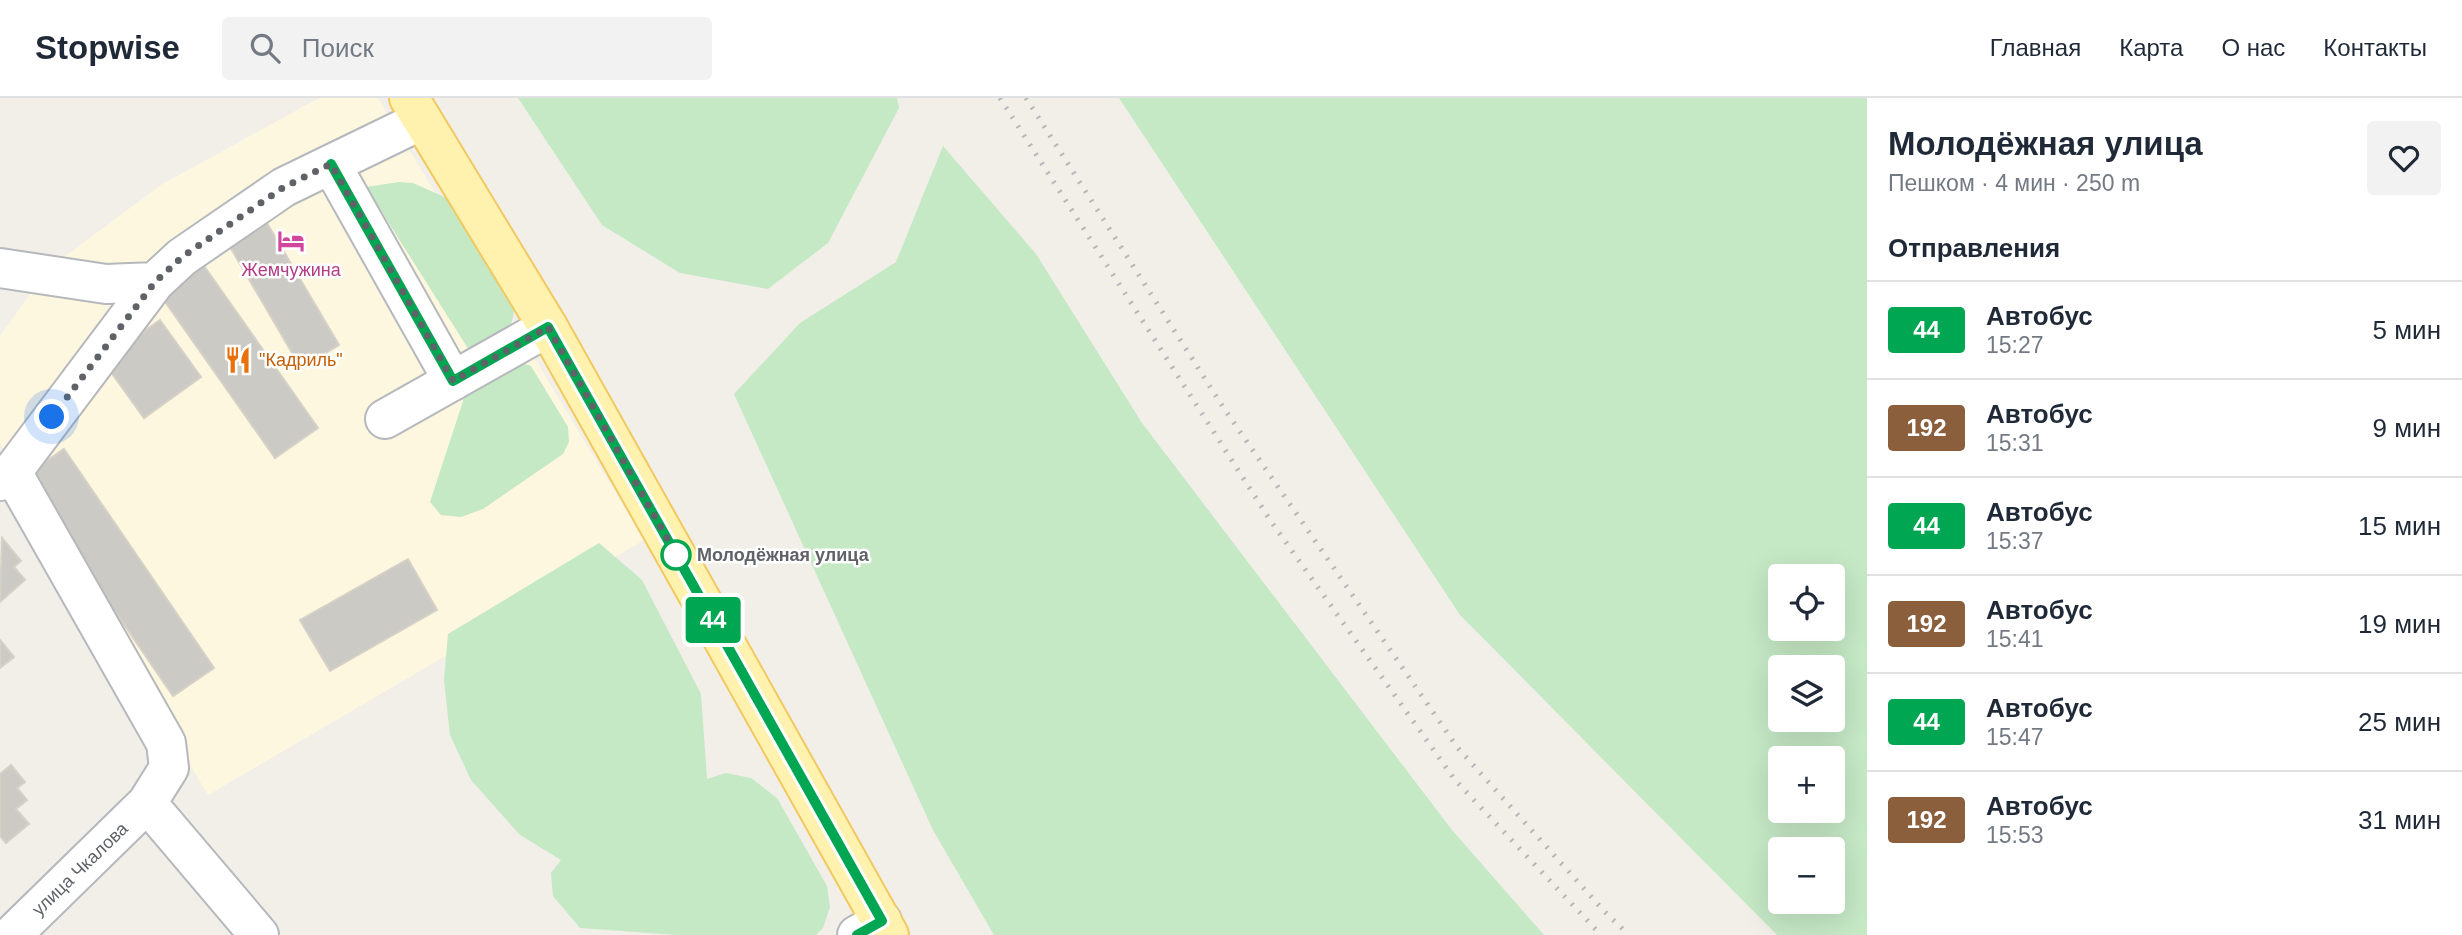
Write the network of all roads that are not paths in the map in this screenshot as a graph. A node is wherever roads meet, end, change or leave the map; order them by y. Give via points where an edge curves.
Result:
1 (416, 109) edge
2 (331, 164) junction
3 (0, 268) edge
4 (155, 282) junction
5 (548, 327) junction
6 (453, 381) junction
7 (385, 419) dead end
8 (6, 477) edge
9 (148, 803) junction
10 (876, 930) edge
11 (12, 935) edge
12 (259, 935) edge

1 - 2 street
1 - 5 main road
2 - 4 street via 284,187 182,257
2 - 6 street
3 - 4 street via 106,285
4 - 8 street
5 - 6 street
5 - 10 main road
6 - 7 street
8 - 9 street, улица Чкалова via 166,743 169,768
9 - 11 street, улица Чкалова
9 - 12 street

